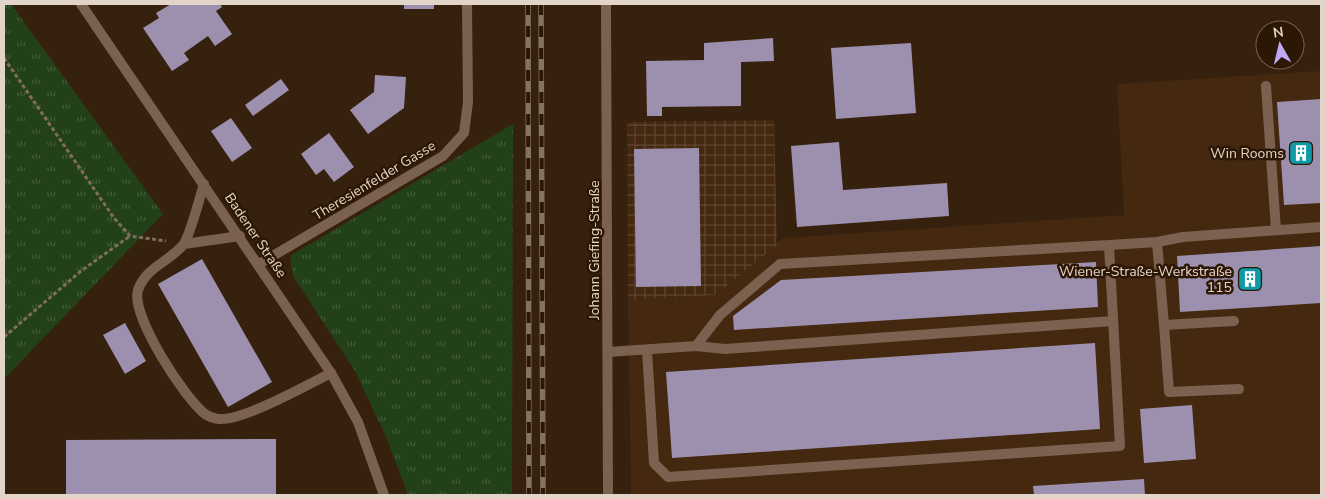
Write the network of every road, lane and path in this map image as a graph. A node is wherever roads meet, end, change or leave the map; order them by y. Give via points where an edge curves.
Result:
1 (81, 4) edge
2 (467, 4) edge
3 (606, 4) edge
4 (4, 58) edge
5 (1266, 86) dead end
6 (204, 184) junction
7 (1321, 227) edge
8 (1276, 230) junction
9 (130, 236) junction
10 (240, 236) junction
11 (1157, 242) junction
12 (184, 244) junction
13 (1109, 245) junction
14 (259, 264) junction
15 (1234, 320) dead end
16 (1113, 321) junction
17 (1164, 326) junction
18 (4, 337) edge
19 (696, 346) junction
20 (647, 350) junction
21 (608, 352) junction
22 (331, 373) junction
23 (1239, 389) dead end
24 (384, 495) edge
25 (608, 495) edge

1 - 6 street, Badener Straße
2 - 14 street, Theresienfelder Gasse via 468,102 464,133 443,156
3 - 21 street, Johann Giefing-Straße
4 - 9 path via 114,218
5 - 8 street
6 - 10 street, Badener Straße
6 - 12 street
7 - 8 street
8 - 11 street via 1183,236
9 - 12 path
9 - 18 path via 81,270
10 - 12 street
10 - 14 street, Badener Straße
11 - 13 street
11 - 17 street
12 - 22 street via 145,275 138,292 138,310 150,339 206,415 219,419 242,415
13 - 16 street
13 - 19 street via 780,264 720,315
14 - 22 street, Badener Straße
15 - 17 street
16 - 19 street via 725,349
16 - 20 street via 1120,446 668,477 654,463
17 - 23 street via 1169,392
19 - 20 street
20 - 21 street
21 - 25 street, Johann Giefing-Straße
22 - 24 street, Badener Straße via 358,422

